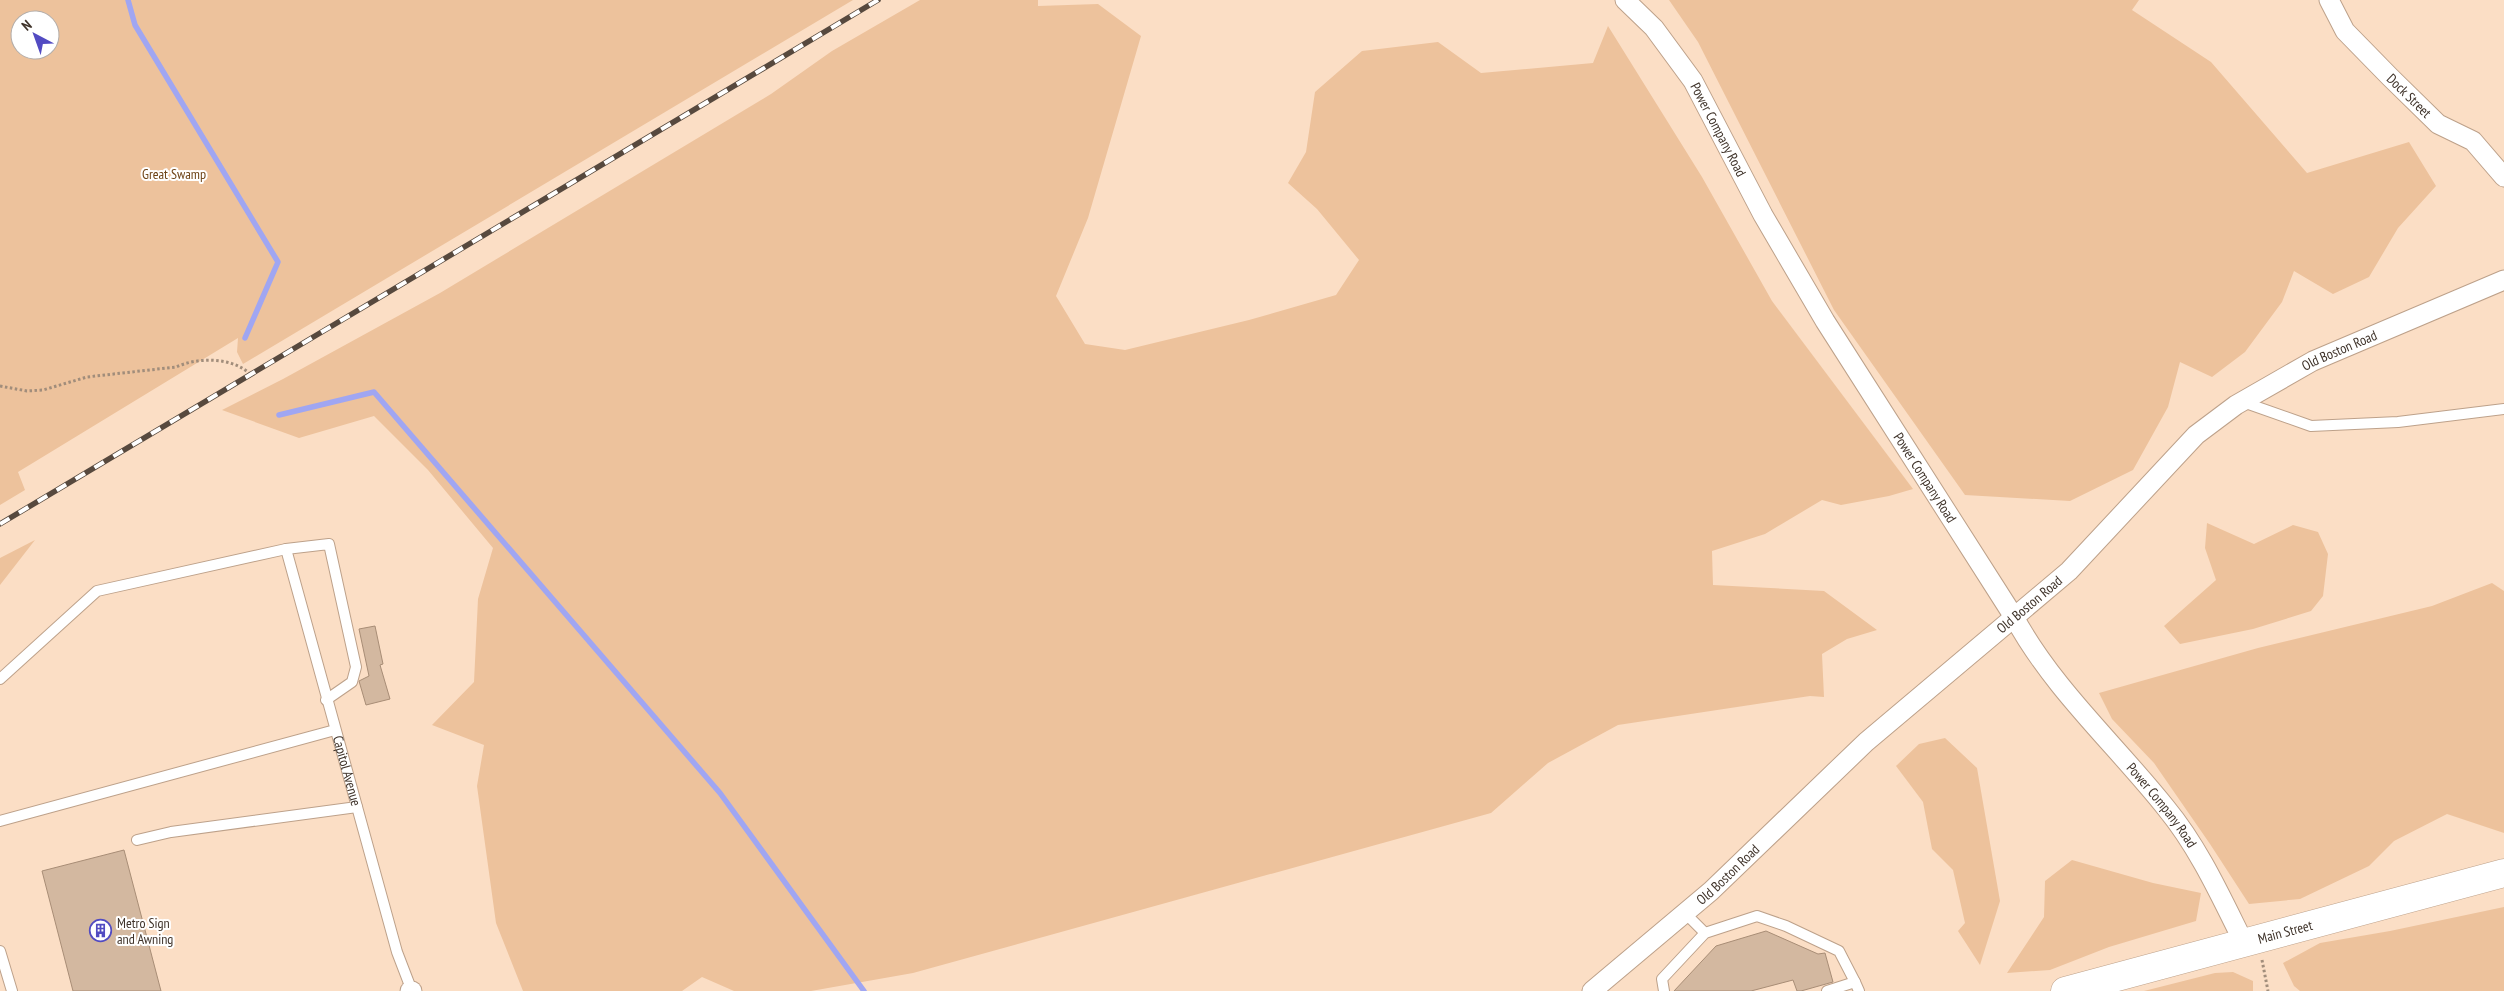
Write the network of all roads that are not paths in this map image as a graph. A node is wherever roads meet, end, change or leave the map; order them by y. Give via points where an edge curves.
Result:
1 (1625, 0) edge
2 (2329, 0) edge
3 (2504, 176) edge
4 (2504, 280) edge
5 (2242, 401) junction
6 (2504, 409) edge
7 (286, 549) junction
8 (2014, 617) junction
9 (0, 679) edge
10 (326, 700) junction
11 (335, 730) junction
12 (357, 807) junction
13 (0, 821) edge
14 (137, 840) dead end
15 (2504, 873) edge
16 (1685, 913) junction
17 (1705, 933) junction
18 (2251, 942) junction
19 (0, 951) edge
20 (1857, 986) edge
21 (12, 991) edge
22 (412, 991) edge
23 (1592, 991) edge
24 (1664, 991) edge
25 (1827, 991) edge
26 (2065, 991) edge

1 - 8 street, Power Company Road via 1654,28 1693,81 1825,321
2 - 3 street, Dock Street via 2344,31 2438,124 2473,141
4 - 5 street, Old Boston Road via 2313,361
5 - 6 lane via 2311,426 2398,422
5 - 8 street, Old Boston Road via 2196,435 2069,572
7 - 9 lane via 97,591
7 - 10 lane, Capitol Avenue
7 - 10 lane via 329,544 356,667 352,682
8 - 16 street, Old Boston Road via 1866,742 1800,808
8 - 18 street, Power Company Road via 2028,643 2058,682 2168,810
10 - 11 lane, Capitol Avenue
11 - 12 lane, Capitol Avenue
11 - 13 lane
12 - 14 lane via 171,832
12 - 22 lane, Capitol Avenue via 397,952
15 - 18 main road, Main Street
16 - 17 lane
16 - 23 street, Old Boston Road
17 - 20 lane via 1757,916 1786,926 1839,951
17 - 24 lane via 1662,979
18 - 26 main road, Main Street
19 - 21 lane
20 - 25 lane

